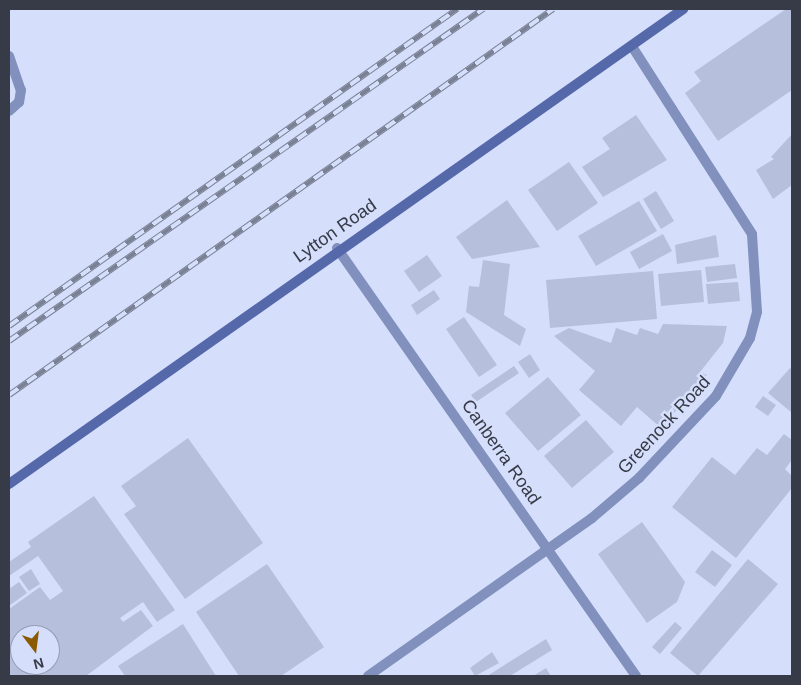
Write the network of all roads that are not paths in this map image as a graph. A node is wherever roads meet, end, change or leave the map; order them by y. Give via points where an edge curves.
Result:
1 (682, 9) edge
2 (632, 46) junction
3 (9, 56) edge
4 (9, 111) edge
5 (337, 248) junction
6 (9, 484) edge
7 (550, 549) junction
8 (368, 676) edge
9 (636, 676) edge

1 - 2 main road, Lytton Road
2 - 5 main road, Lytton Road
2 - 7 street, Greenock Road via 746,220 752,234 757,312 750,338 708,406 639,478
3 - 4 street via 21,90 19,102
5 - 6 main road, Lytton Road
5 - 7 street, Canberra Road
7 - 8 street, Greenock Road
7 - 9 street, Canberra Road

